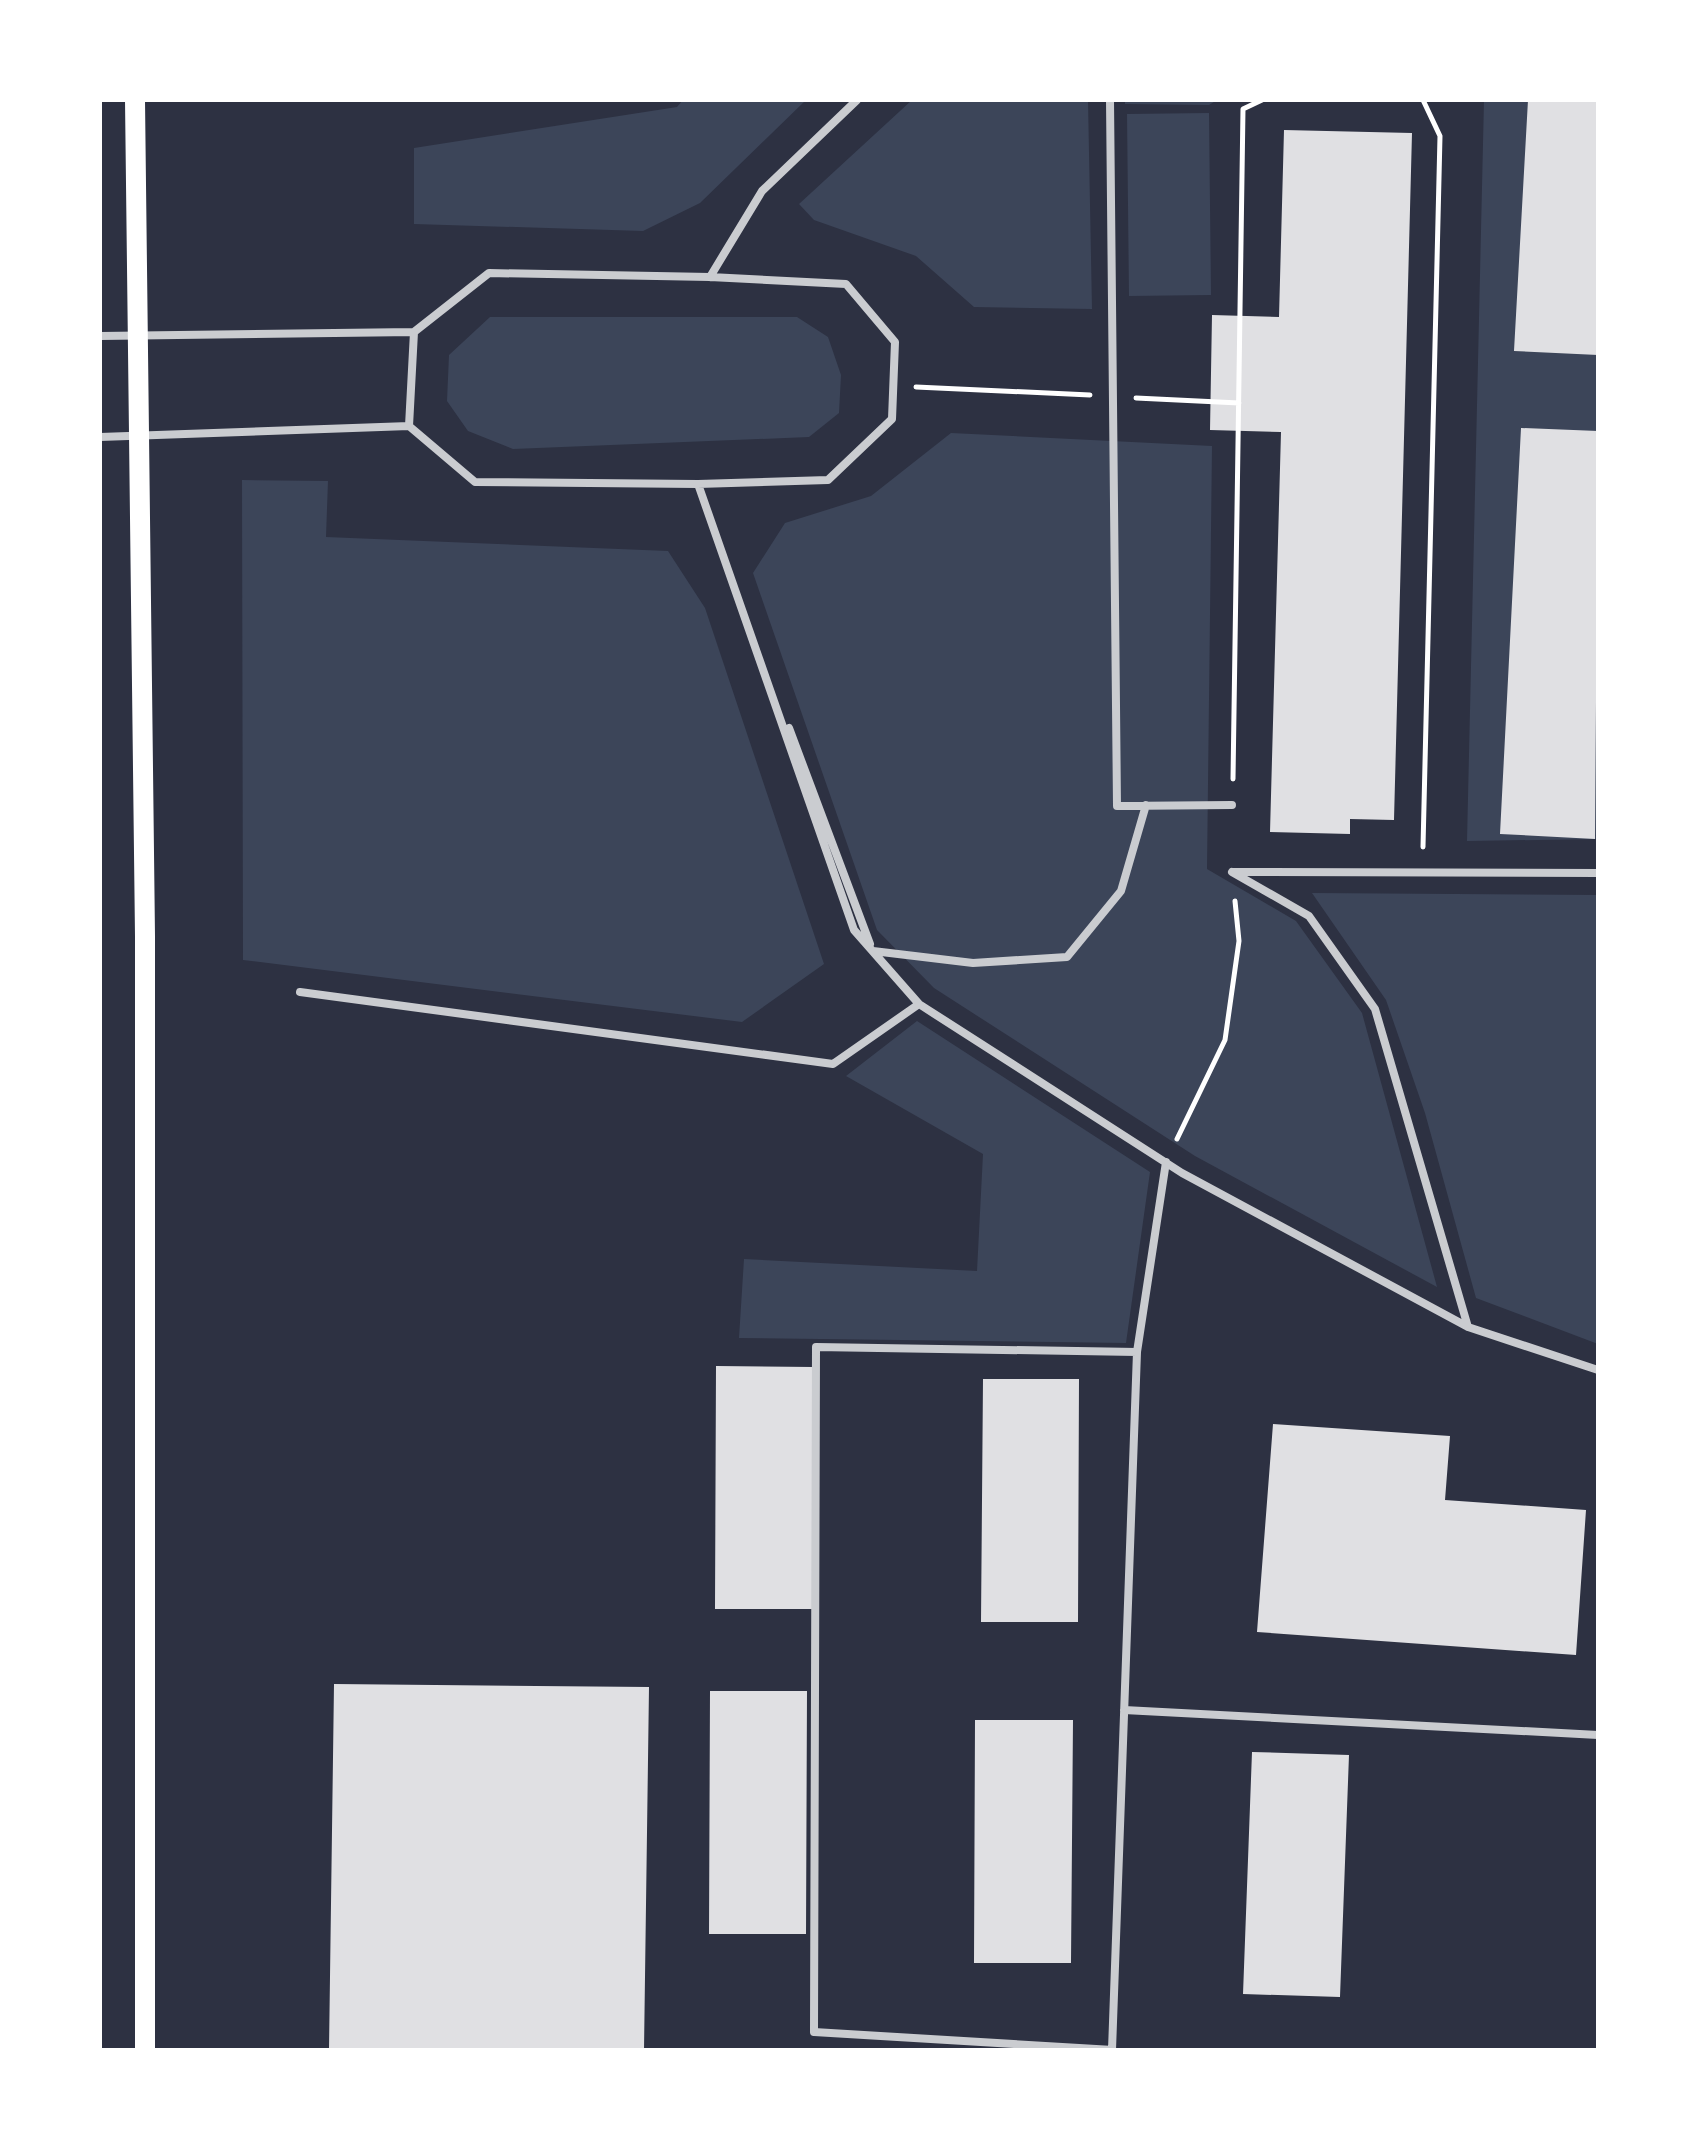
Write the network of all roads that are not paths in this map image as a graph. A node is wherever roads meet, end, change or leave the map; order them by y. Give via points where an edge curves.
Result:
1 (135, 100) edge
2 (857, 100) edge
3 (1110, 100) edge
4 (710, 277) junction
5 (414, 332) junction
6 (100, 336) edge
7 (137, 336) junction
8 (409, 426) junction
9 (139, 436) junction
10 (100, 437) edge
11 (698, 484) junction
12 (1146, 805) junction
13 (1232, 805) road end
14 (1598, 873) edge
15 (873, 951) junction
16 (300, 992) dead end
17 (919, 1004) junction
18 (1166, 1162) junction
19 (1468, 1327) junction
20 (1137, 1352) junction
21 (1598, 1370) edge
22 (1124, 1710) junction
23 (1598, 1735) edge
24 (145, 2050) edge
25 (1112, 2050) edge

1 - 7 main road
2 - 4 street via 762,191
3 - 12 street via 1117,806
4 - 5 street via 489,273
4 - 11 street via 846,284 895,342 894,385 892,419 828,480
5 - 7 street
5 - 8 street
6 - 7 street
7 - 9 main road
8 - 9 street
8 - 11 street via 475,482
9 - 10 street
9 - 24 main road via 145,936
11 - 15 street via 854,930
12 - 13 street
12 - 15 street via 1121,891 1067,957 973,963
14 - 19 street via 1232,872 1309,916 1375,1009
15 - 17 street
16 - 17 street via 833,1064
17 - 18 street
18 - 19 street
18 - 20 street
19 - 21 street
20 - 22 street
20 - 25 street via 816,1347 814,2032
22 - 23 street
22 - 25 street

